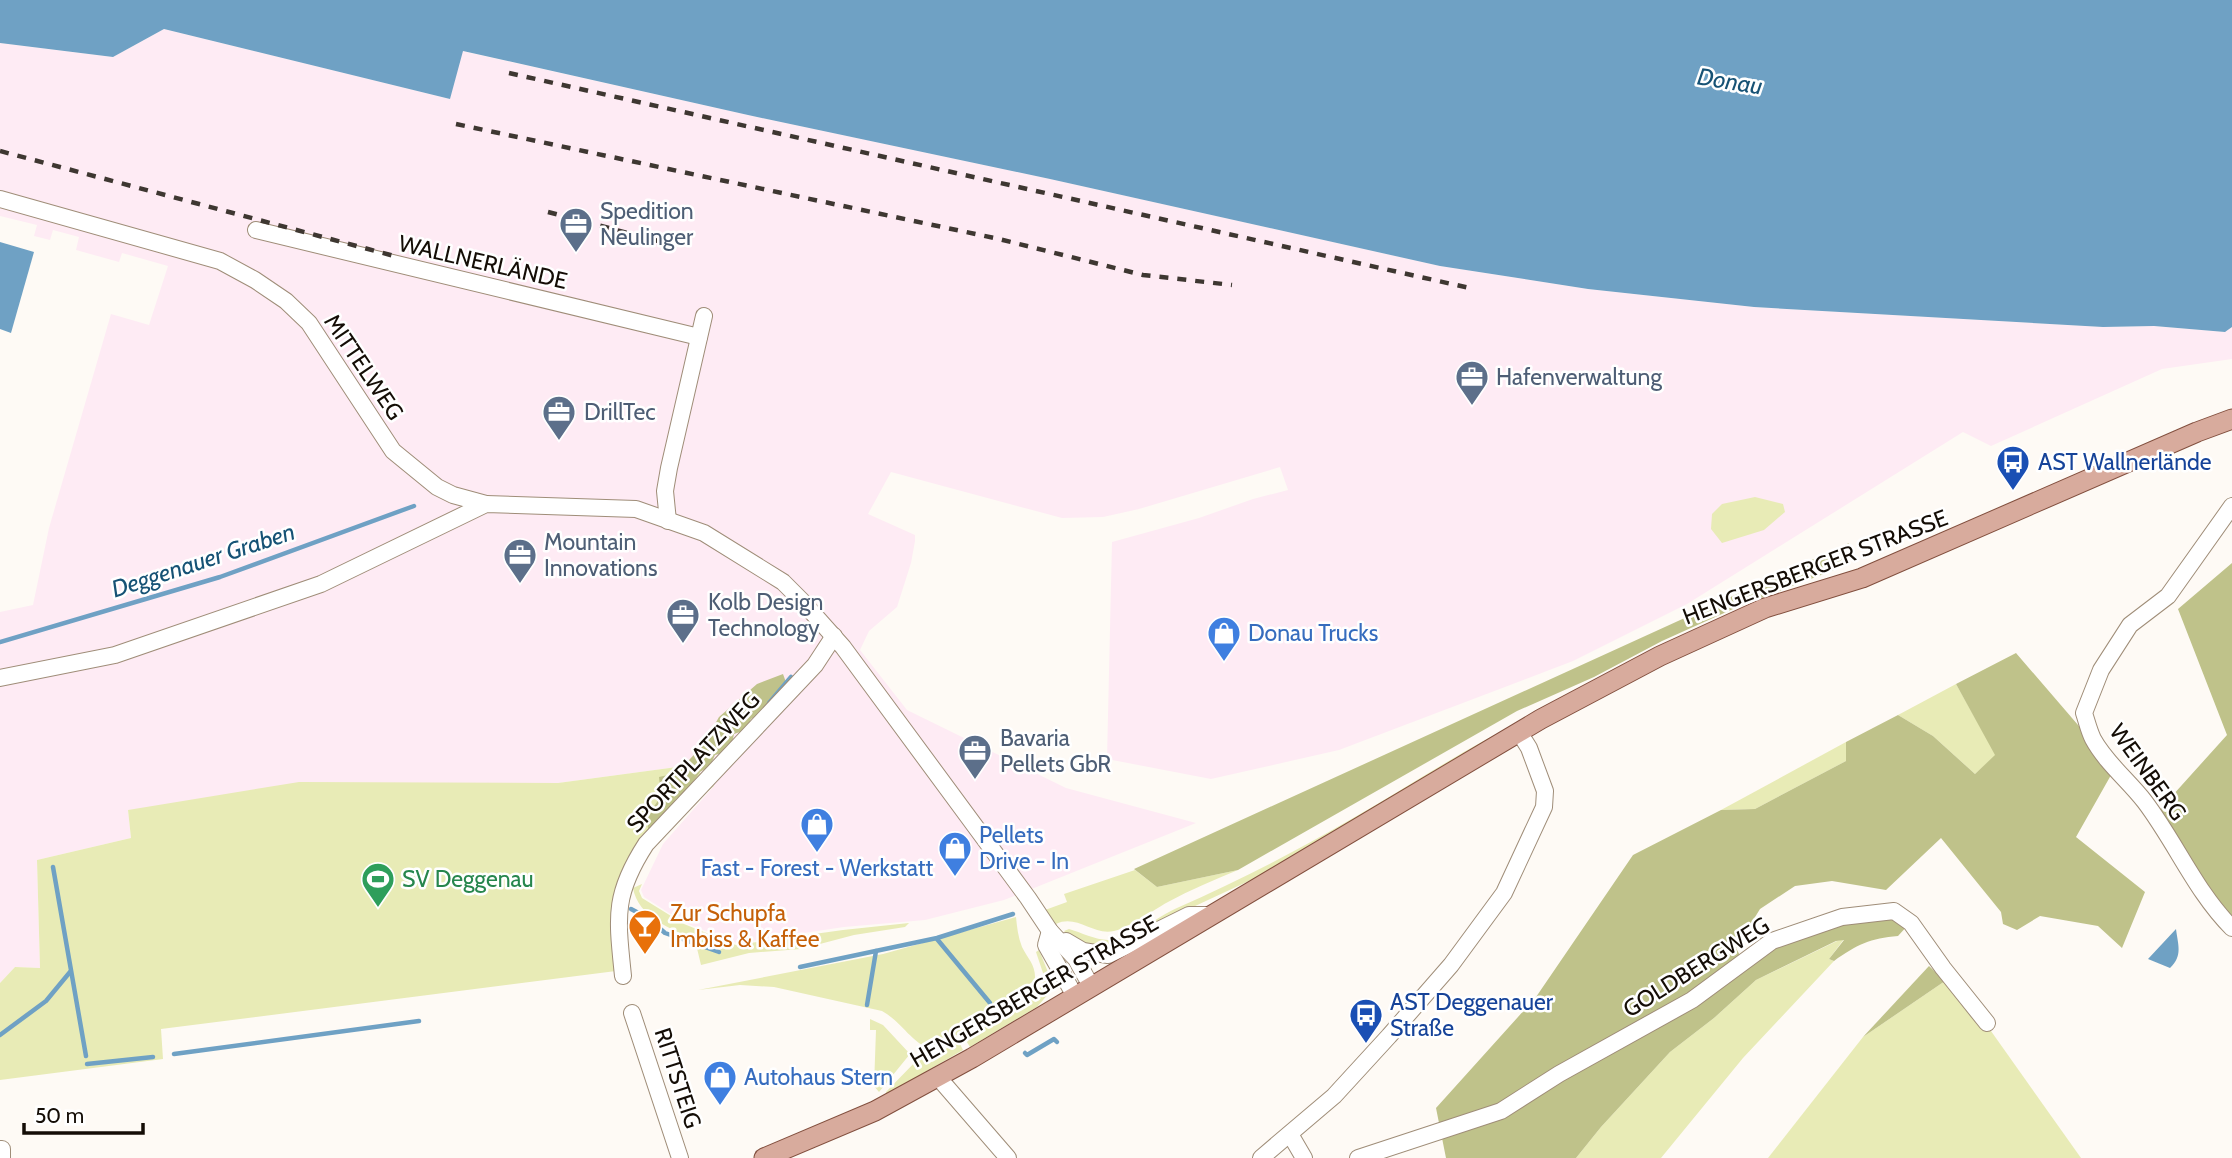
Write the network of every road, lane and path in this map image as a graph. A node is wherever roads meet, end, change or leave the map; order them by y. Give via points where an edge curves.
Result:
1 (0, 199) edge
2 (256, 230) dead end
3 (704, 317) dead end
4 (699, 337) junction
5 (2232, 419) edge
6 (485, 504) junction
7 (2232, 506) edge
8 (668, 522) junction
9 (834, 636) junction
10 (0, 678) edge
11 (1519, 732) junction
12 (1212, 915) junction
13 (2232, 928) edge
14 (1049, 931) junction
15 (623, 976) dead end
16 (1083, 991) junction
17 (632, 1013) dead end
18 (1987, 1023) dead end
19 (937, 1076) junction
20 (1290, 1134) junction
21 (0, 1149) edge
22 (2, 1158) edge
23 (680, 1158) edge
24 (764, 1158) edge
25 (1009, 1158) edge
26 (1261, 1158) edge
27 (1304, 1158) edge
28 (1357, 1158) edge

1 - 6 street, MITTELWEG via 220,261 255,280 309,323 393,451 437,487
2 - 4 street, WALLNERLÄNDE
3 - 4 street
4 - 8 street via 665,491
5 - 11 main road, HENGERSBERGER STRASSE via 1862,578 1765,608 1660,656
6 - 8 street via 636,509
6 - 10 street via 321,584 115,655
7 - 13 street, WEINBERG via 2168,596 2130,625 2101,670 2084,713 2094,740 2145,802
8 - 9 street via 704,533 783,582
9 - 14 street
9 - 15 street, SPORTPLATZWEG via 815,666 646,844 629,869 620,898
11 - 12 main road, HENGERSBERGER STRASSE
11 - 20 street via 1545,791 1544,807 1504,893 1451,965 1389,1036 1334,1096
12 - 14 street, HENGERSBERGER STRASSE via 1189,915 1108,955 1083,951
12 - 16 main road, HENGERSBERGER STRASSE
14 - 16 street via 1046,945
16 - 19 main road, HENGERSBERGER STRASSE
17 - 23 street, RITTSTEIG
18 - 28 street, GOLDBERGWEG via 1911,923 1894,911 1842,917 1773,941 1692,1000 1501,1111
19 - 24 main road, HENGERSBERGER STRASSE via 875,1111
19 - 25 street
20 - 26 street
20 - 27 street
21 - 22 street

